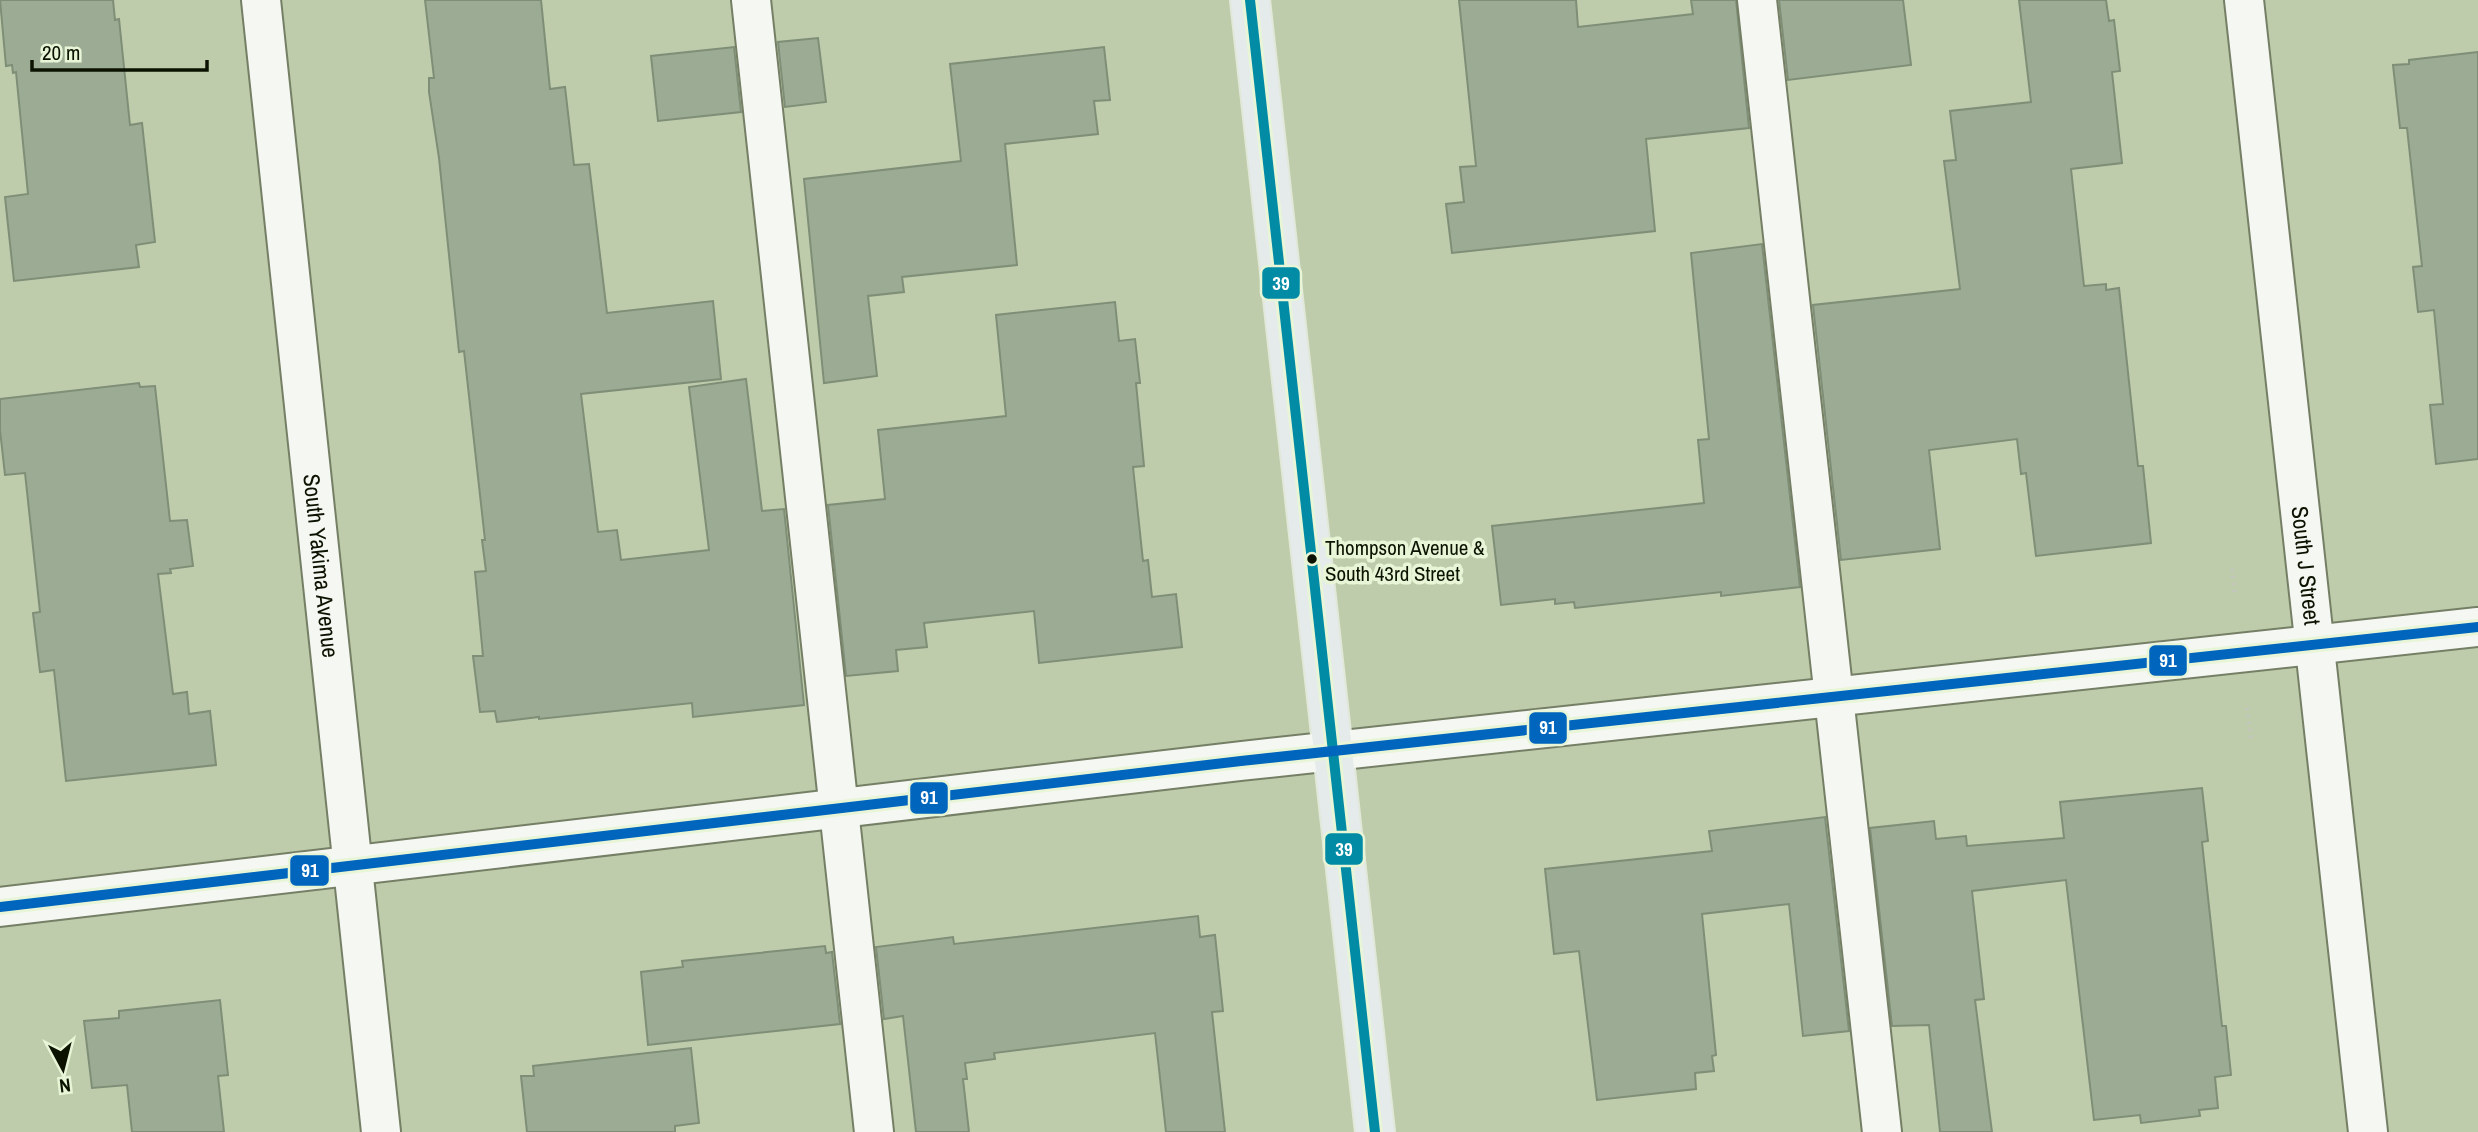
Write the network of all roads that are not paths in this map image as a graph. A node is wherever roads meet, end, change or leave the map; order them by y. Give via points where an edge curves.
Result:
1 (261, 0) edge
2 (751, 0) edge
3 (1250, 0) edge
4 (1758, 0) edge
5 (2244, 0) edge
6 (2478, 627) edge
7 (2314, 646) junction
8 (1834, 697) junction
9 (1331, 751) junction
10 (839, 808) junction
11 (352, 866) junction
12 (0, 907) edge
13 (381, 1132) edge
14 (874, 1132) edge
15 (1375, 1132) edge
16 (1882, 1132) edge
17 (2368, 1132) edge

1 - 11 street, South Yakima Avenue
2 - 10 street
3 - 9 main road
4 - 8 street
5 - 7 street, South J Street
6 - 7 street
7 - 8 street
7 - 17 street, South J Street
8 - 9 street
8 - 16 street
9 - 10 street
9 - 15 main road
10 - 11 street
10 - 14 street
11 - 12 street
11 - 13 street, South Yakima Avenue

